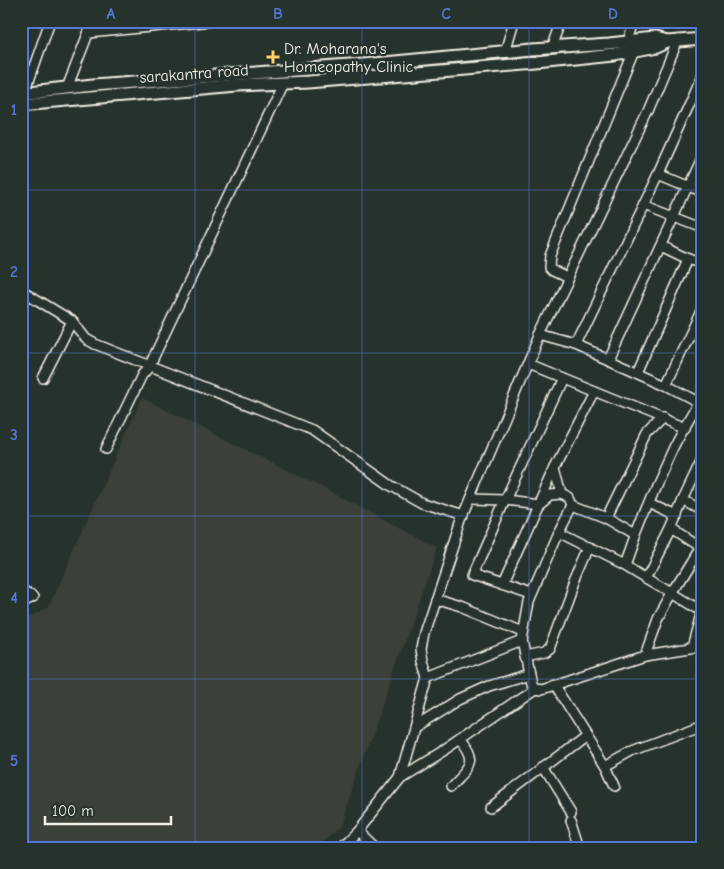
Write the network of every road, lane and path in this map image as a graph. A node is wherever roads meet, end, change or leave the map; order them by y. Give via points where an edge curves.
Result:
1 (50, 21) edge
2 (94, 21) edge
3 (212, 21) edge
4 (514, 21) edge
5 (562, 21) edge
6 (634, 21) edge
7 (189, 22) edge
8 (142, 25) edge
9 (89, 33) junction
10 (703, 39) edge
11 (672, 41) junction
12 (631, 47) junction
13 (552, 48) junction
14 (505, 52) junction
15 (703, 74) edge
16 (283, 83) junction
17 (67, 88) junction
18 (23, 96) edge
19 (702, 157) edge
20 (658, 174) junction
21 (687, 186) junction
22 (703, 193) edge
23 (643, 205) junction
24 (674, 217) junction
25 (703, 228) edge
26 (661, 246) junction
27 (688, 259) junction
28 (703, 264) edge
29 (568, 277) junction
30 (21, 290) edge
31 (703, 307) edge
32 (72, 321) junction
33 (540, 334) junction
34 (576, 344) junction
35 (608, 359) junction
36 (528, 364) junction
37 (149, 366) junction
38 (638, 372) junction
39 (43, 378) dead end
40 (562, 378) junction
41 (666, 385) junction
42 (594, 392) junction
43 (703, 393) edge
44 (698, 402) junction
45 (663, 418) junction
46 (685, 428) junction
47 (106, 449) dead end
48 (703, 458) edge
49 (555, 467) junction
50 (699, 476) edge
51 (562, 494) junction
52 (471, 499) junction
53 (505, 500) junction
54 (683, 500) junction
55 (649, 503) junction
56 (539, 504) junction
57 (573, 505) junction
58 (703, 511) edge
59 (464, 516) junction
60 (677, 516) junction
61 (606, 518) junction
62 (671, 529) junction
63 (560, 532) junction
64 (635, 535) junction
65 (590, 547) junction
66 (701, 549) edge
67 (625, 565) junction
68 (646, 578) junction
69 (502, 586) junction
70 (21, 590) edge
71 (673, 592) junction
72 (531, 595) junction
73 (435, 599) junction
74 (21, 604) edge
75 (702, 609) edge
76 (523, 636) junction
77 (703, 646) edge
78 (692, 647) junction
79 (645, 655) junction
80 (525, 657) junction
81 (529, 674) junction
82 (428, 678) junction
83 (553, 684) junction
84 (536, 688) junction
85 (703, 724) edge
86 (415, 727) junction
87 (585, 736) junction
88 (460, 739) junction
89 (605, 766) junction
90 (543, 767) junction
91 (400, 777) junction
92 (451, 786) dead end
93 (614, 786) dead end
94 (491, 807) dead end
95 (357, 831) junction
96 (345, 846) edge
97 (375, 848) edge
98 (580, 848) edge

1 - 18 street
2 - 9 street
3 - 7 street
4 - 14 street
5 - 13 street
6 - 12 street
7 - 8 street
8 - 9 street
9 - 17 street
10 - 11 street, sarakantra road
11 - 12 street, sarakantra road via 656,47
11 - 29 street via 648,111
12 - 13 street, sarakantra road
12 - 16 street, sarakantra road via 615,55
12 - 29 street via 550,256 549,268
13 - 14 street, sarakantra road
14 - 17 street, sarakantra road
15 - 20 street
16 - 18 street, sarakantra road
16 - 37 street
17 - 18 street, sarakantra road
19 - 21 street
20 - 21 street
20 - 23 street
21 - 22 street
21 - 24 street
23 - 24 street
23 - 34 street
24 - 25 street
24 - 26 street
26 - 27 street
26 - 35 street
27 - 28 street
27 - 38 street
29 - 33 street
30 - 32 street
31 - 41 street
32 - 37 street via 86,339
32 - 39 street
33 - 34 street
33 - 36 street
34 - 35 street
35 - 38 street
36 - 40 street
36 - 52 street
37 - 47 street
37 - 59 street via 312,430 398,490 422,503
38 - 41 street
40 - 42 street
40 - 53 street
41 - 44 street
42 - 45 street
42 - 49 street
43 - 44 street
44 - 46 street
45 - 46 street
45 - 61 street via 647,434
46 - 55 street via 670,452
48 - 50 street
49 - 51 street
49 - 56 street
50 - 54 street
51 - 56 street via 550,495
51 - 57 street via 570,498
52 - 53 street
52 - 59 street
53 - 56 street
53 - 69 street via 472,575
54 - 58 street
54 - 60 street
55 - 60 street
55 - 64 street
56 - 69 street
57 - 61 street
57 - 63 street
59 - 73 street
60 - 62 street
61 - 64 street
62 - 66 street
62 - 68 street
63 - 65 street
63 - 72 street
64 - 67 street
65 - 67 street
65 - 80 street via 550,649
66 - 71 street
67 - 68 street
68 - 71 street
69 - 72 street
70 - 74 street via 33,598
71 - 75 street
71 - 79 street via 658,619
72 - 76 street
73 - 76 street via 462,607
73 - 82 street via 421,649
75 - 78 street
76 - 80 street
76 - 82 street
77 - 78 street
78 - 79 street
79 - 83 street
80 - 81 street
81 - 84 street
81 - 86 street via 460,699
82 - 86 street
83 - 84 street
83 - 87 street
84 - 88 street
85 - 89 street via 632,751
86 - 91 street
87 - 89 street
87 - 90 street
88 - 91 street
88 - 92 street via 469,749 472,761
89 - 93 street
90 - 94 street
90 - 98 street via 571,816
91 - 95 street
95 - 96 street
95 - 97 street

